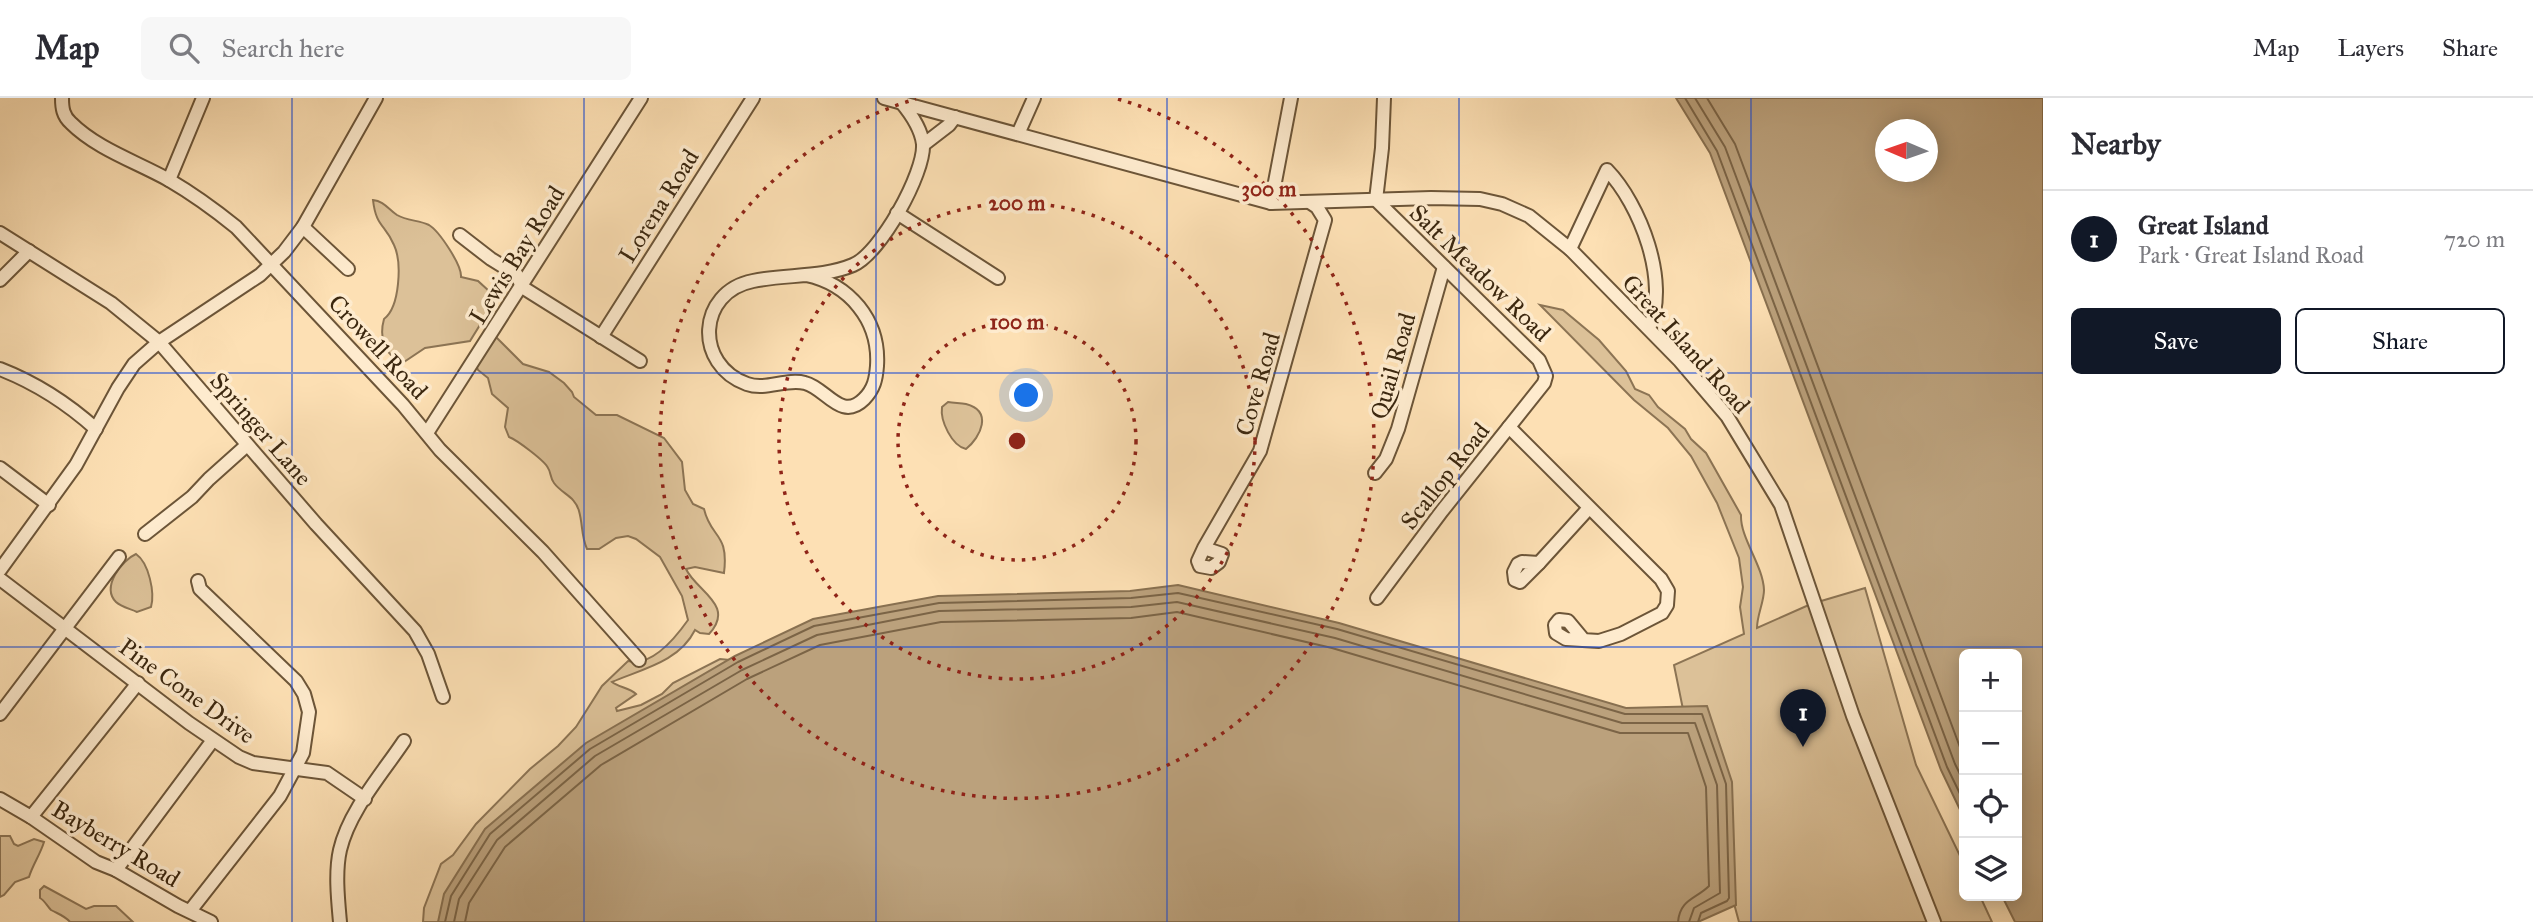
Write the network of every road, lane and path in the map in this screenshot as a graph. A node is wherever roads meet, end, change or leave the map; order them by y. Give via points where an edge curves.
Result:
1 (62, 98) edge
2 (203, 98) edge
3 (376, 98) edge
4 (641, 98) edge
5 (753, 98) edge
6 (884, 98) edge
7 (1034, 98) edge
8 (1291, 98) edge
9 (1384, 98) edge
10 (901, 102) junction
11 (956, 117) junction
12 (1018, 134) junction
13 (923, 145) junction
14 (169, 180) junction
15 (1376, 200) junction
16 (1339, 202) junction
17 (1272, 203) junction
18 (1311, 203) junction
19 (897, 213) junction
20 (1325, 220) junction
21 (303, 227) junction
22 (0, 233) edge
23 (460, 235) dead end
24 (1570, 248) junction
25 (29, 251) junction
26 (272, 264) junction
27 (855, 264) junction
28 (1444, 267) junction
29 (348, 269) dead end
30 (806, 275) junction
31 (998, 278) dead end
32 (0, 280) edge
33 (522, 287) junction
34 (844, 290) junction
35 (1649, 328) junction
36 (601, 337) junction
37 (159, 342) junction
38 (640, 361) dead end
39 (0, 369) edge
40 (1545, 380) joint
41 (1509, 427) junction
42 (96, 429) junction
43 (427, 433) junction
44 (247, 445) junction
45 (0, 468) edge
46 (1375, 473) dead end
47 (49, 505) junction
48 (1590, 508) junction
49 (145, 534) dead end
50 (1204, 548) dead end
51 (118, 557) dead end
52 (1539, 564) dead end
53 (0, 570) edge
54 (0, 579) edge
55 (198, 581) dead end
56 (1377, 598) dead end
57 (65, 629) junction
58 (1583, 639) dead end
59 (639, 660) dead end
60 (138, 683) junction
61 (443, 697) dead end
62 (0, 715) edge
63 (213, 740) junction
64 (404, 741) dead end
65 (295, 767) junction
66 (0, 799) edge
67 (365, 799) junction
68 (31, 817) junction
69 (116, 870) junction
70 (190, 911) junction
71 (211, 922) edge
72 (340, 922) edge
73 (1934, 922) edge

1 - 14 street, Crowell Road via 70,122
2 - 14 street
3 - 21 street
4 - 33 street, Lewis Bay Road
5 - 36 street, Lorena Road
6 - 10 street, Great Island Road
7 - 12 street
8 - 17 street
9 - 15 street
10 - 11 street, Great Island Road
10 - 13 street via 914,119
11 - 12 street, Great Island Road
11 - 13 street
12 - 17 street, Great Island Road
13 - 19 street via 917,171
14 - 26 street, Crowell Road via 236,227
15 - 16 street, Great Island Road
15 - 24 street, Great Island Road via 1492,201 1529,216
15 - 28 street, Salt Meadow Road
16 - 18 street, Great Island Road
16 - 20 street, Cove Road
17 - 18 street, Great Island Road
18 - 20 street
19 - 27 street via 869,254
19 - 31 street
20 - 50 street, Cove Road via 1260,452
21 - 26 street
21 - 29 street
22 - 25 street, Springer Lane
23 - 33 street via 517,275
24 - 35 street, Great Island Road
24 - 35 street via 1607,170 1621,185 1648,241 1656,308
25 - 32 street
25 - 37 street, Springer Lane via 111,303
26 - 37 street
26 - 43 street, Crowell Road
27 - 30 street
27 - 34 street
28 - 40 street, Salt Meadow Road via 1539,360
28 - 46 street, Quail Road via 1398,429
30 - 34 street
30 - 34 street via 747,282 725,295 713,312 709,332 715,359 728,374 752,386 802,382 844,407 860,403 875,384 878,351 864,313
33 - 36 street
33 - 43 street, Lewis Bay Road
35 - 73 street, Great Island Road via 1727,416 1781,505 1853,716
36 - 38 street
37 - 42 street via 125,377
37 - 44 street, Springer Lane
39 - 42 street via 48,392
40 - 41 street, Scallop Road
41 - 48 street
41 - 56 street, Scallop Road
42 - 47 street
43 - 59 street, Crowell Road via 543,552
44 - 49 street
44 - 61 street, Springer Lane via 415,631
45 - 47 street
47 - 53 street
48 - 52 street
48 - 58 street via 1661,579 1668,597 1666,608 1650,621 1606,639
51 - 57 street
54 - 57 street, Pine Cone Drive
55 - 65 street via 200,589 304,694 309,712 306,741
57 - 60 street, Pine Cone Drive
57 - 62 street
60 - 63 street, Pine Cone Drive
60 - 68 street
63 - 65 street, Pine Cone Drive via 253,763
63 - 69 street
64 - 67 street
65 - 67 street, Pine Cone Drive via 327,773
65 - 70 street via 280,796
66 - 68 street, Bayberry Road
67 - 72 street via 340,851
68 - 69 street, Bayberry Road via 85,856
69 - 70 street, Bayberry Road
70 - 71 street, Bayberry Road

